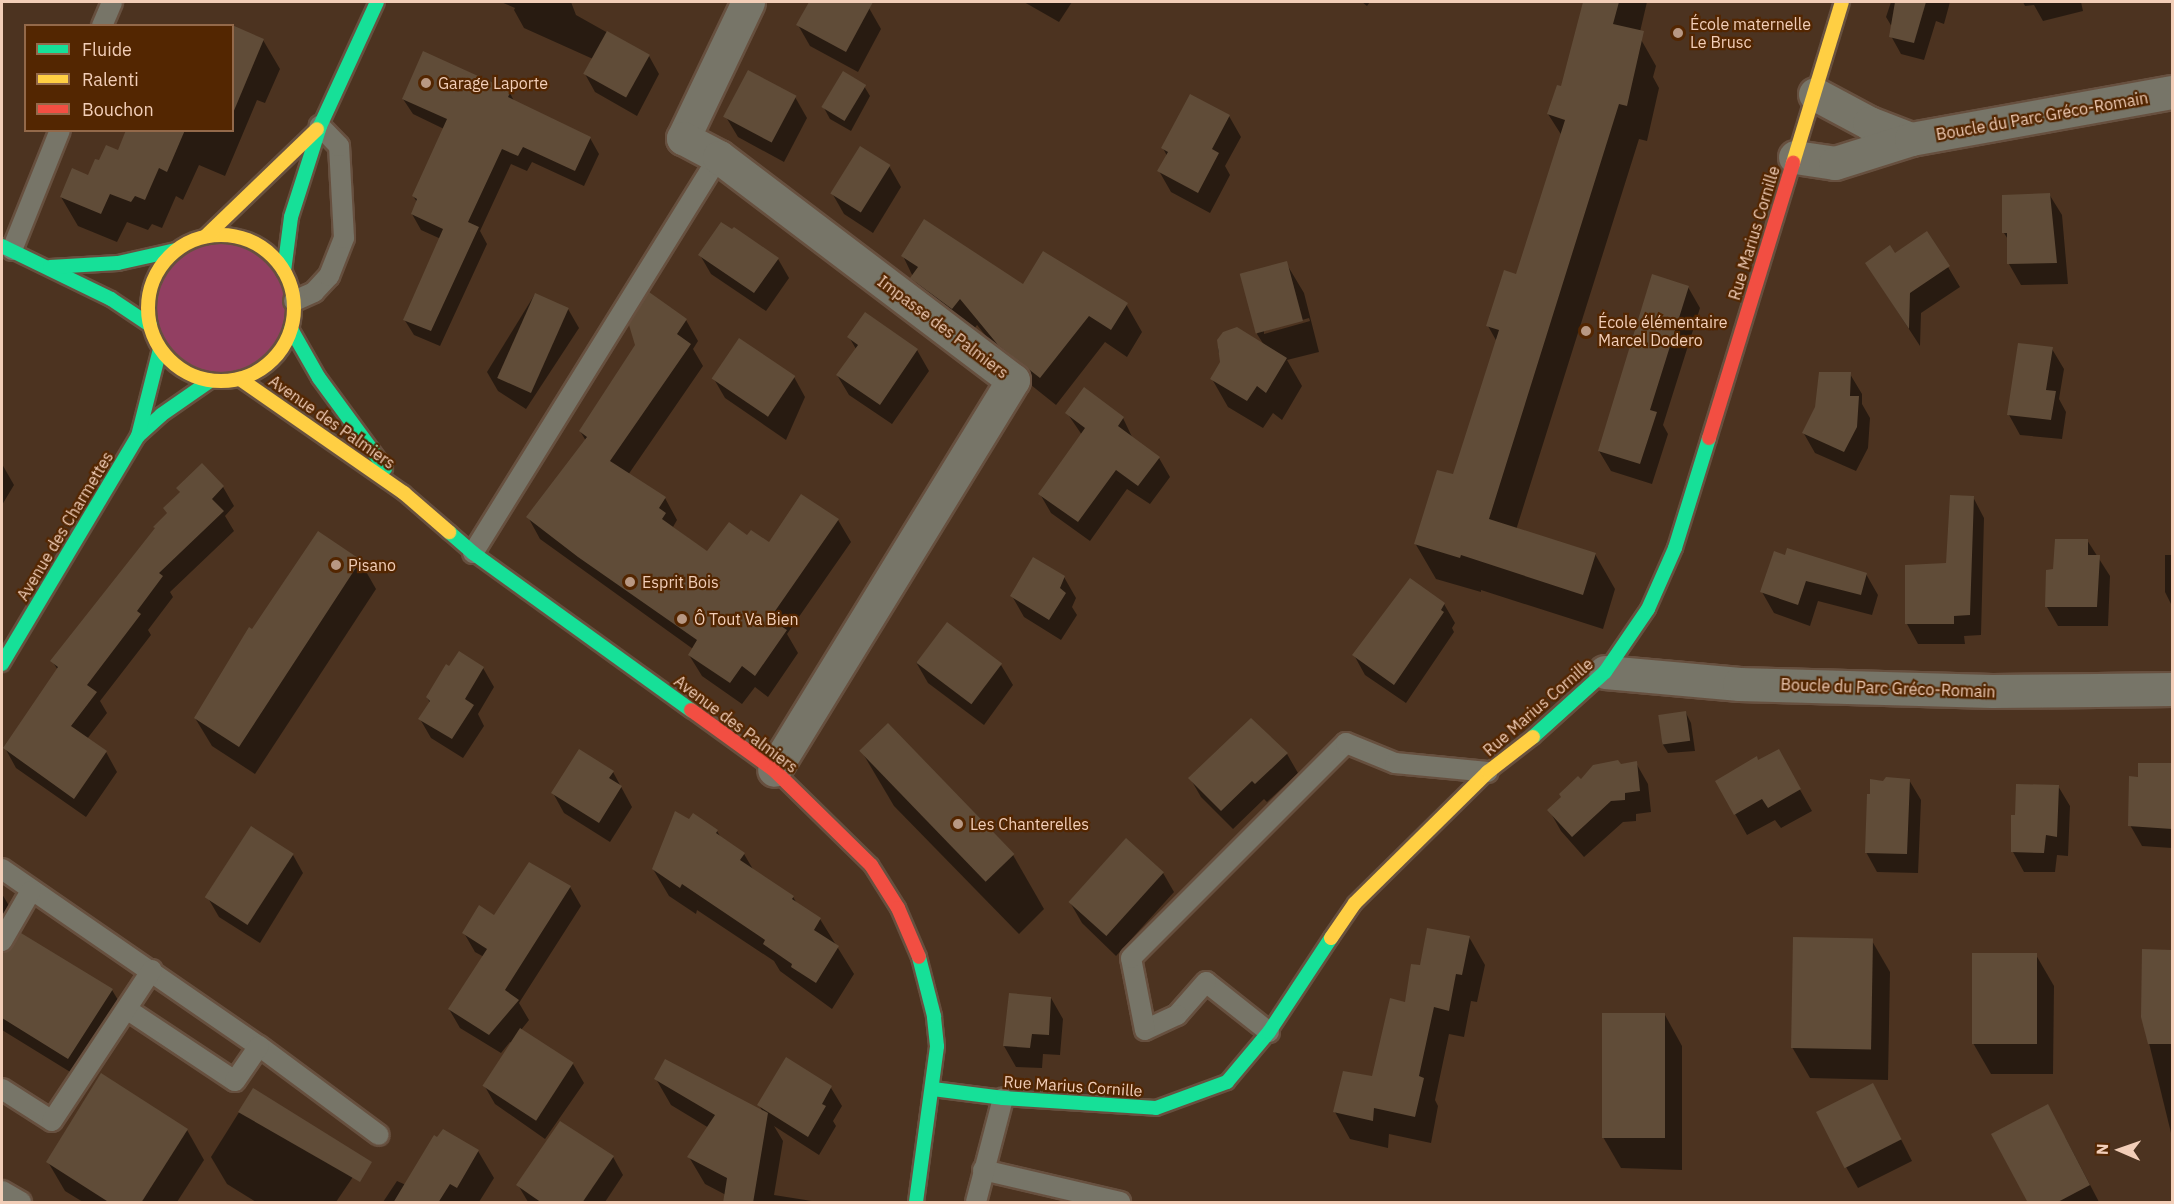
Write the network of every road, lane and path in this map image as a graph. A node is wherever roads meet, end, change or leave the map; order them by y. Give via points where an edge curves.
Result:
1 (112, 2) edge
2 (376, 2) edge
3 (748, 2) edge
4 (1842, 2) edge
5 (103, 24) edge
6 (2172, 92) edge
7 (1815, 94) junction
8 (320, 126) junction
9 (59, 132) edge
10 (1911, 139) junction
11 (719, 157) junction
12 (1795, 157) junction
13 (206, 236) junction
14 (7, 248) edge
15 (176, 250) junction
16 (50, 267) junction
17 (284, 271) junction
18 (294, 301) junction
19 (150, 325) junction
20 (291, 329) junction
21 (160, 348) junction
22 (240, 379) junction
23 (210, 381) junction
24 (138, 436) junction
25 (404, 493) junction
26 (472, 553) junction
27 (2, 664) edge
28 (1605, 672) junction
29 (2172, 689) edge
30 (774, 770) junction
31 (1488, 772) junction
32 (2, 869) edge
33 (31, 891) junction
34 (2, 941) edge
35 (152, 970) junction
36 (128, 1010) junction
37 (1269, 1032) junction
38 (260, 1046) junction
39 (2, 1089) edge
40 (933, 1089) junction
41 (1003, 1098) junction
42 (379, 1136) dead end
43 (983, 1170) junction
44 (2, 1191) edge
45 (21, 1203) edge
46 (916, 1203) edge
47 (976, 1203) edge
48 (1120, 1203) edge

1 - 5 lane
2 - 8 street
3 - 11 street, Impasse des Palmiers via 683,138
4 - 7 street, Rue Marius Cornille
6 - 10 street, Boucle du Parc Gréco-Romain
7 - 10 street via 1869,123
7 - 12 street, Rue Marius Cornille
8 - 13 street
8 - 17 street via 291,217
8 - 18 lane via 339,146 344,238 329,276 314,292
9 - 14 lane
10 - 12 street, Boucle du Parc Gréco-Romain via 1835,163
11 - 26 lane
11 - 30 street, Impasse des Palmiers via 1013,380
12 - 28 street, Rue Marius Cornille via 1675,548 1648,609
13 - 15 street
13 - 17 street via 229,235 250,241 270,253
14 - 16 street
15 - 16 street via 118,263
15 - 19 street via 161,265 152,284 148,304
16 - 19 street
17 - 18 street
18 - 20 street
19 - 21 street
20 - 22 street via 280,351 262,369
20 - 25 street, Avenue des Palmiers via 319,378
21 - 23 street via 173,364
21 - 24 street, Avenue des Charmettes
22 - 23 street
22 - 25 street, Avenue des Palmiers
23 - 24 street, Avenue des Charmettes
24 - 27 street, Avenue des Charmettes
25 - 26 street, Avenue des Palmiers
26 - 30 street, Avenue des Palmiers
28 - 29 street, Boucle du Parc Gréco-Romain via 1739,684 1992,691
28 - 31 street, Rue Marius Cornille
30 - 40 street, Avenue des Palmiers via 871,865 898,908 924,970 934,1016 937,1046
31 - 37 street, Rue Marius Cornille via 1355,903
31 - 37 lane via 1395,763 1346,743 1131,958 1145,1030 1177,1016 1206,982
32 - 33 lane
33 - 34 lane
33 - 35 lane
35 - 36 lane
35 - 38 lane
36 - 38 lane via 235,1081
36 - 39 lane via 52,1121
37 - 41 street, Rue Marius Cornille via 1227,1082 1156,1108
38 - 42 lane
40 - 41 street, Rue Marius Cornille
40 - 46 street, Avenue des Palmiers
41 - 43 lane
43 - 47 lane
43 - 48 lane
44 - 45 lane

